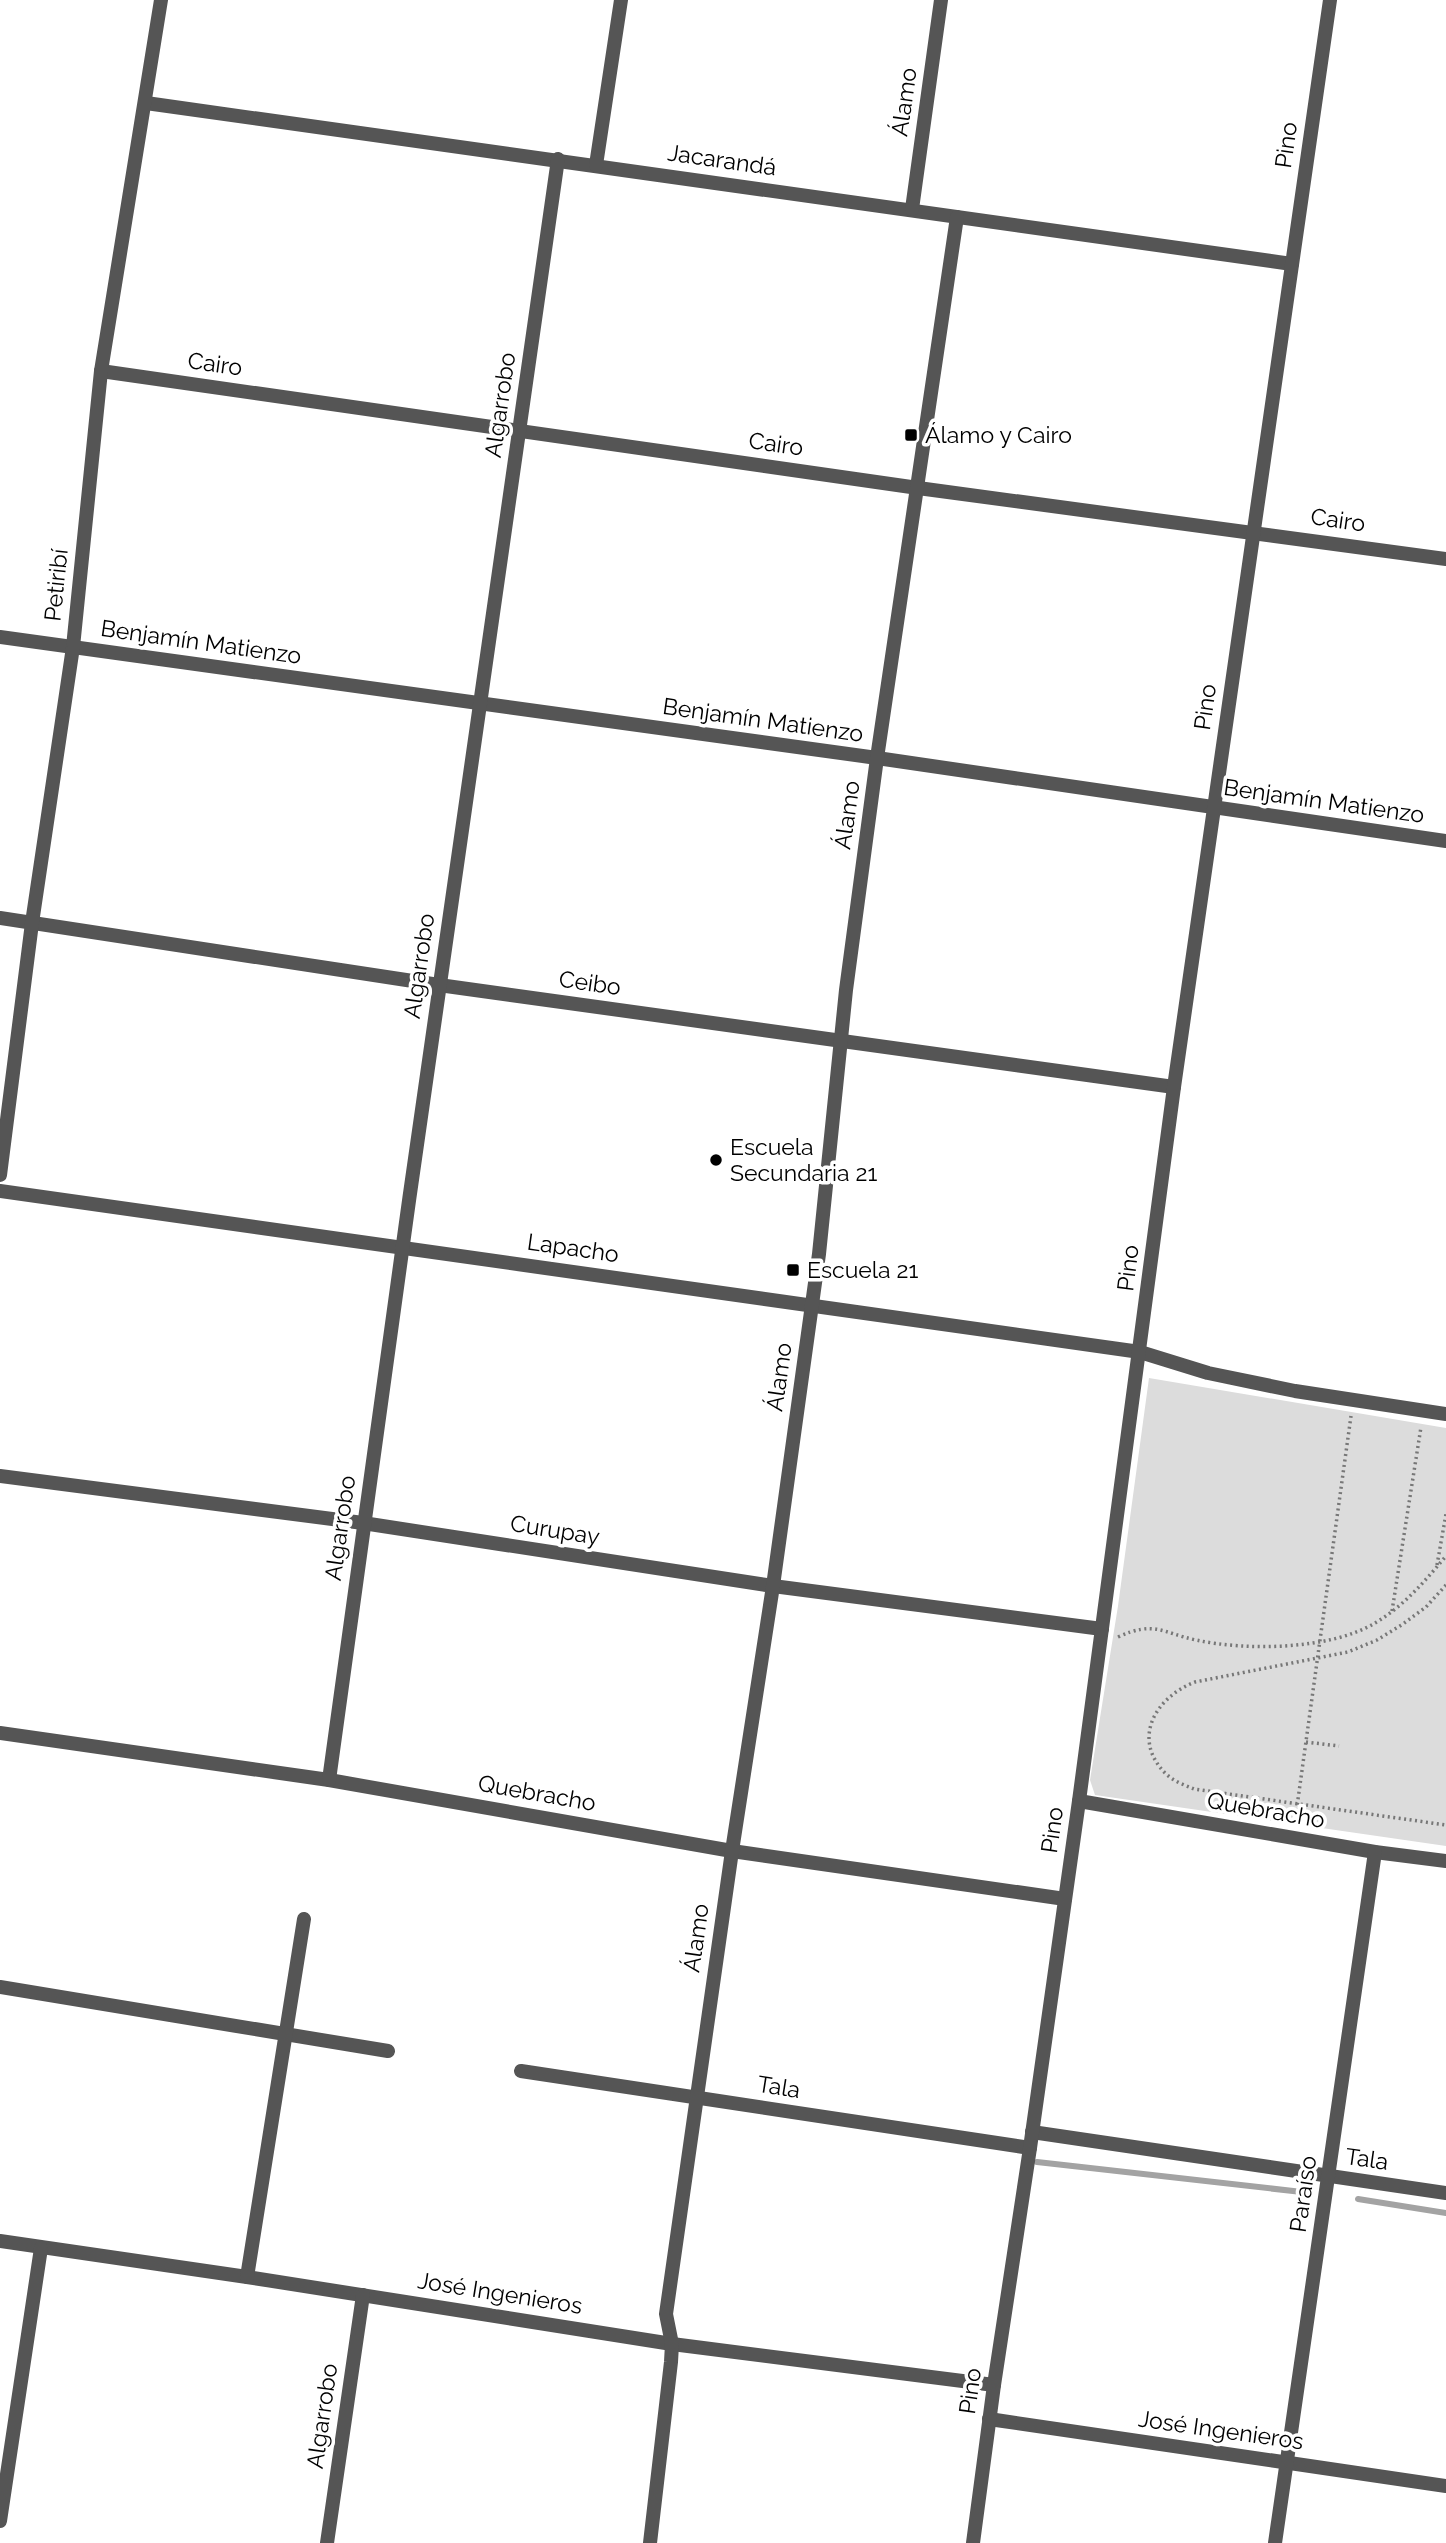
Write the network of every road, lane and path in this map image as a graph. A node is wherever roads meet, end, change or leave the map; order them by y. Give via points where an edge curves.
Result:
1 (162, 0) edge
2 (621, 0) edge
3 (941, 0) edge
4 (1330, 0) edge
5 (146, 103) junction
6 (558, 159) junction
7 (596, 165) junction
8 (912, 209) junction
9 (957, 217) junction
10 (1292, 264) junction
11 (101, 371) junction
12 (520, 430) junction
13 (918, 488) junction
14 (1253, 531) junction
15 (1446, 559) edge
16 (0, 637) edge
17 (73, 647) junction
18 (481, 704) junction
19 (877, 758) junction
20 (1214, 808) junction
21 (1446, 841) edge
22 (0, 918) edge
23 (32, 923) junction
24 (439, 985) junction
25 (841, 1040) junction
26 (1174, 1087) junction
27 (0, 1175) edge
28 (0, 1191) edge
29 (402, 1246) junction
30 (812, 1306) junction
31 (1140, 1352) junction
32 (1353, 1400) junction
33 (1423, 1411) junction
34 (1446, 1414) edge
35 (0, 1476) edge
36 (1446, 1514) edge
37 (363, 1523) junction
38 (1446, 1556) edge
39 (1437, 1567) junction
40 (1446, 1585) edge
41 (773, 1586) junction
42 (1392, 1611) junction
43 (1102, 1629) junction
44 (1320, 1640) junction
45 (1100, 1644) junction
46 (1317, 1658) junction
47 (0, 1733) edge
48 (1306, 1742) junction
49 (1339, 1746) dead end
50 (329, 1780) junction
51 (1079, 1801) junction
52 (1297, 1804) junction
53 (1446, 1825) edge
54 (1293, 1838) junction
55 (732, 1851) junction
56 (1375, 1852) junction
57 (1446, 1861) edge
58 (1065, 1899) junction
59 (304, 1919) dead end
60 (0, 1987) edge
61 (286, 2034) junction
62 (388, 2051) dead end
63 (522, 2071) dead end
64 (696, 2097) junction
65 (1032, 2133) junction
66 (1030, 2148) junction
67 (1329, 2177) junction
68 (1446, 2193) edge
69 (0, 2241) edge
70 (41, 2248) junction
71 (247, 2277) junction
72 (363, 2295) junction
73 (672, 2344) junction
74 (994, 2385) junction
75 (989, 2419) junction
76 (1286, 2463) junction
77 (1446, 2486) edge
78 (0, 2521) edge
79 (327, 2543) edge
80 (650, 2543) edge
81 (974, 2543) edge
82 (1275, 2543) edge

1 - 5 street, Petiribí
2 - 7 street
3 - 8 street, Álamo
4 - 10 street, Pino
5 - 6 street, Jacarandá
5 - 11 street, Petiribí
6 - 7 street, Jacarandá
6 - 12 street, Algarrobo
7 - 8 street, Jacarandá
8 - 9 street, Jacarandá
9 - 10 street, Jacarandá
9 - 13 street, Álamo
10 - 14 street, Pino
11 - 12 street, Cairo
11 - 17 street, Petiribí
12 - 13 street, Cairo
12 - 18 street, Algarrobo
13 - 14 street, Cairo
13 - 19 street, Álamo
14 - 15 street, Cairo
14 - 20 street, Pino
16 - 17 street, Benjamín Matienzo
17 - 18 street, Benjamín Matienzo
17 - 23 street, Petiribí
18 - 19 street, Benjamín Matienzo
18 - 24 street, Algarrobo
19 - 20 street, Benjamín Matienzo
19 - 25 street, Álamo
20 - 21 street, Benjamín Matienzo
20 - 26 street, Pino
22 - 23 street, Ceibo
23 - 24 street, Ceibo
23 - 27 street, Petiribí
24 - 25 street, Ceibo
24 - 29 street, Algarrobo
25 - 26 street, Ceibo
25 - 30 street, Álamo
26 - 31 street, Pino
28 - 29 street, Lapacho
29 - 30 street, Lapacho
29 - 37 street, Algarrobo
30 - 31 street, Lapacho
30 - 41 street, Álamo
31 - 32 street, Lapacho via 1208,1373
31 - 43 street, Pino
32 - 33 street, Lapacho
32 - 44 path
33 - 34 street, Lapacho
33 - 42 path
35 - 37 street, Curupay
36 - 39 path
37 - 41 street, Curupay
37 - 50 street, Algarrobo
38 - 39 path
39 - 42 path
40 - 46 path via 1418,1613 1377,1640
41 - 43 street, Curupay
41 - 55 street, Álamo
42 - 44 path via 1373,1624
43 - 45 street, Pino
44 - 45 path via 1229,1646 1151,1628
44 - 46 path
45 - 51 street, Pino
46 - 48 path
46 - 52 path via 1181,1687 1157,1709 1149,1736 1151,1750 1166,1774 1194,1790
47 - 50 street, Quebracho
48 - 49 path
48 - 52 path
50 - 55 street, Quebracho
51 - 54 street, Quebracho
51 - 58 street, Pino
52 - 53 path
52 - 54 path
54 - 56 street, Quebracho
55 - 58 street, Quebracho
55 - 64 street, Álamo
56 - 57 street, Quebracho
56 - 67 street, Paraíso
58 - 65 street, Pino
59 - 61 street
60 - 61 street
61 - 62 street
61 - 71 street
63 - 64 street, Tala
64 - 66 street, Tala
64 - 73 street, Álamo via 666,2314
65 - 66 street, Pino
65 - 67 street, Tala
66 - 74 street, Pino
67 - 68 street, Tala
67 - 76 street, Paraíso
69 - 70 street, José Ingenieros
70 - 71 street, José Ingenieros
70 - 78 street
71 - 72 street, José Ingenieros
72 - 73 street, José Ingenieros
72 - 79 street, Algarrobo
73 - 74 street, José Ingenieros
73 - 80 street, Álamo
74 - 75 street, Pino
75 - 76 street, José Ingenieros
75 - 81 street, Pino
76 - 77 street, José Ingenieros
76 - 82 street, Paraíso

